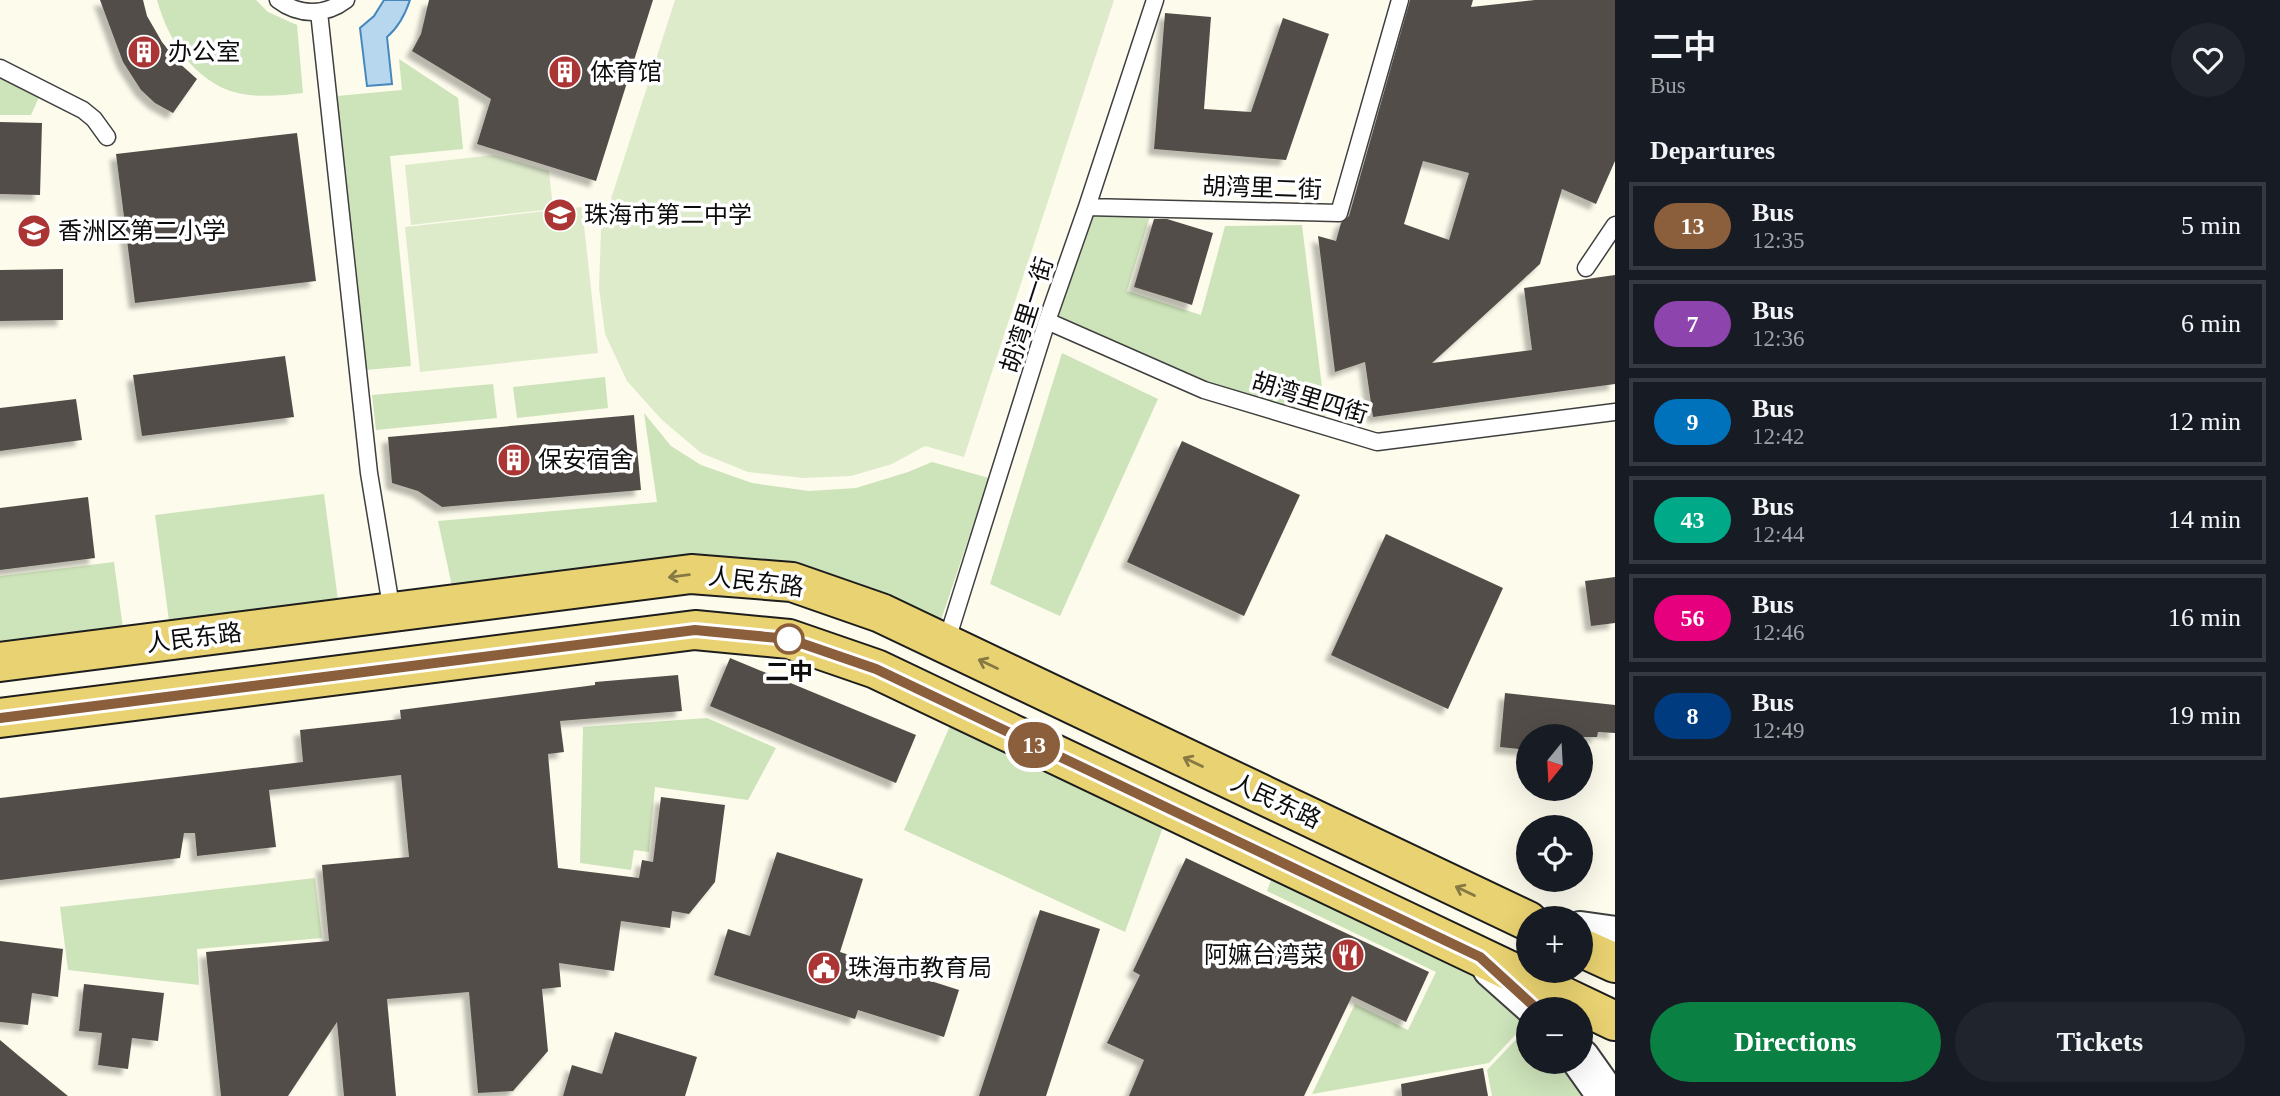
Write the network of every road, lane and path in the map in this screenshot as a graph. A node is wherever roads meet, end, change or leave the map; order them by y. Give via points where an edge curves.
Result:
1 (278, 0) edge
2 (346, 0) edge
3 (1155, 0) edge
4 (1400, 0) edge
5 (319, 12) junction
6 (0, 68) edge
7 (107, 137) dead end
8 (1087, 207) junction
9 (1615, 225) edge
10 (1586, 268) dead end
11 (1047, 321) junction
12 (1615, 412) edge
13 (392, 612) junction
14 (946, 644) junction
15 (0, 662) edge
16 (0, 718) edge
17 (1516, 916) edge
18 (1593, 933) edge
19 (1615, 936) edge
20 (1593, 953) edge
21 (1480, 957) junction
22 (1615, 963) edge
23 (1525, 997) edge
24 (1615, 1021) edge
25 (1591, 1074) edge
26 (1607, 1096) edge

1 - 5 lane via 302,12
2 - 5 lane
3 - 8 lane, 胡湾里一街
4 - 8 lane, 胡湾里二街 via 1339,213
5 - 13 lane via 369,473
6 - 7 lane via 83,110
8 - 11 lane, 胡湾里一街
9 - 10 lane
11 - 12 lane, 胡湾里四街 via 1204,390 1377,442
11 - 14 lane, 胡湾里一街
14 -> 13 main road, 人民东路 via 881,613 792,582 691,575
13 - 15 main road, 人民东路
17 -> 14 main road, 人民东路
16 - 21 main road via 695,630 789,639 876,669
18 - 19 street
20 - 22 main road
21 - 23 street
21 - 24 main road
25 - 26 street

